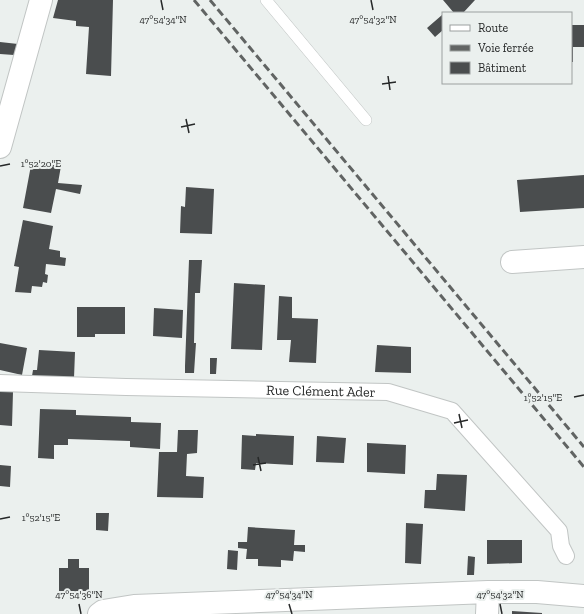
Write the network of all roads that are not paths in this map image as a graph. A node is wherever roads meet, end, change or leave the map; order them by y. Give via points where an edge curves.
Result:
1 (41, 0) edge
2 (266, 0) edge
3 (366, 120) dead end
4 (0, 147) edge
5 (584, 257) edge
6 (512, 262) dead end
7 (0, 382) edge
8 (566, 556) dead end
9 (488, 592) junction
10 (584, 596) edge
11 (99, 614) edge
12 (488, 614) edge

1 - 4 street
2 - 3 lane
5 - 6 street
7 - 8 street, Rue Clément Ader via 388,392 452,411 559,531 561,546
9 - 10 street via 537,592
9 - 11 street via 134,606 103,611
9 - 12 street

